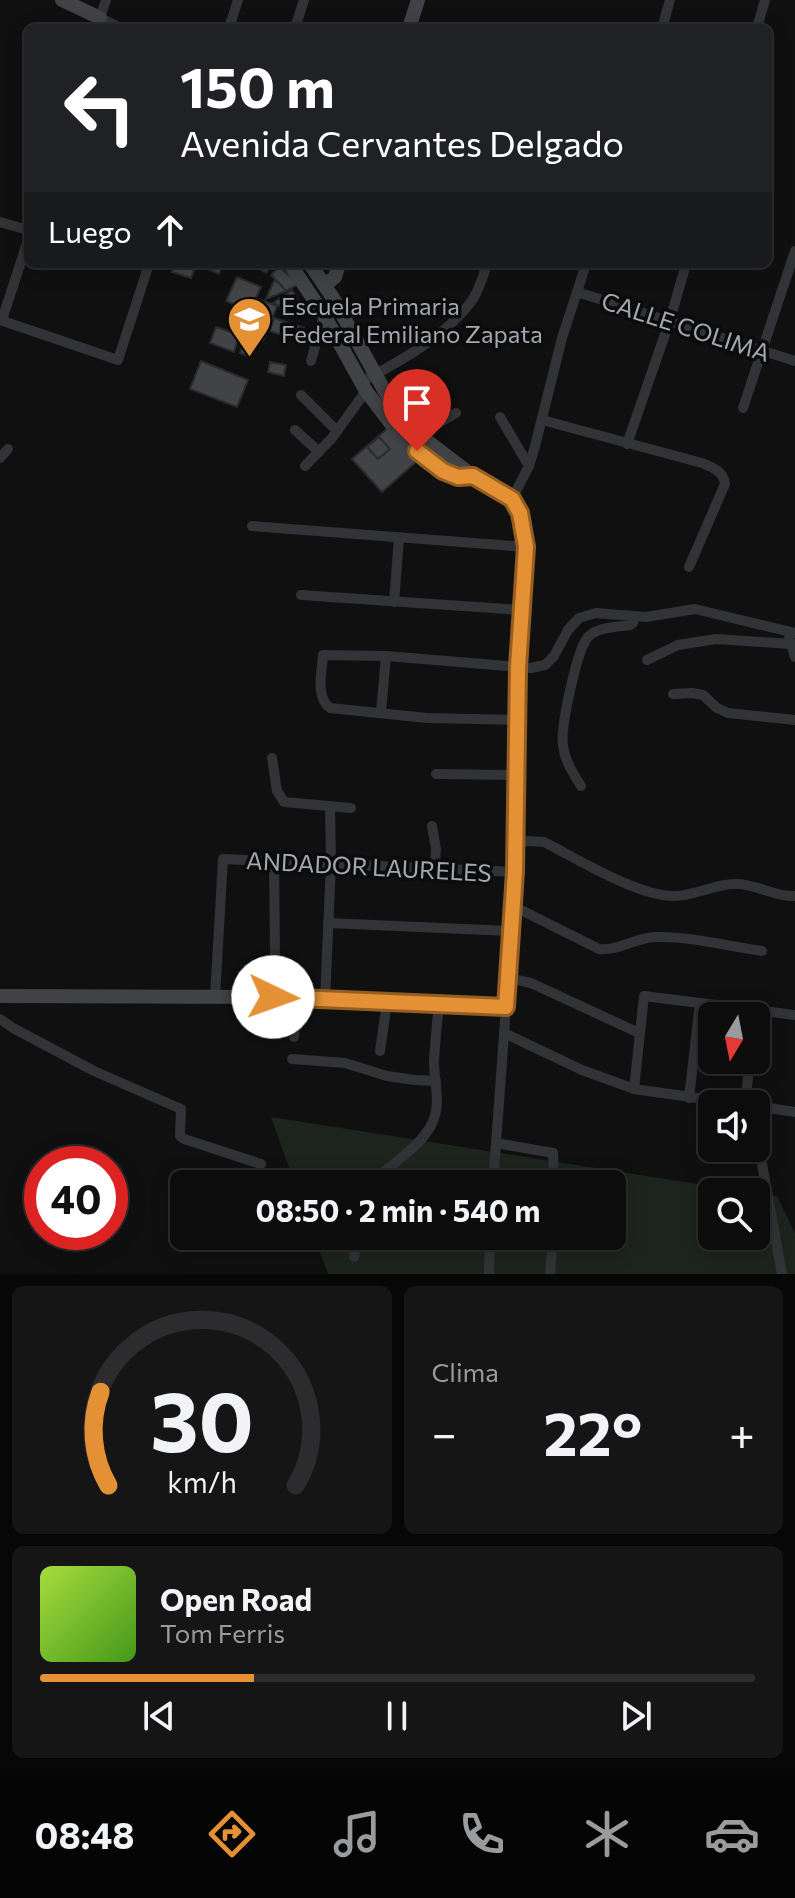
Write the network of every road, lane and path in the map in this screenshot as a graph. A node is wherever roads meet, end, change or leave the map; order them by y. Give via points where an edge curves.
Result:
1 (62, 0) edge
2 (106, 0) edge
3 (238, 0) edge
4 (304, 0) edge
5 (418, 0) edge
6 (670, 0) edge
7 (765, 0) edge
8 (98, 23) edge
9 (230, 24) edge
10 (296, 24) edge
11 (410, 24) edge
12 (663, 24) edge
13 (758, 24) edge
14 (0, 222) edge
15 (24, 229) edge
16 (795, 251) edge
17 (24, 252) edge
18 (148, 268) edge
19 (293, 268) edge
20 (313, 268) edge
21 (338, 268) edge
22 (486, 268) edge
23 (585, 268) edge
24 (685, 268) edge
25 (329, 291) junction
26 (577, 292) junction
27 (324, 315) junction
28 (1, 320) edge
29 (670, 320) junction
30 (762, 351) junction
31 (311, 361) dead end
32 (795, 361) edge
33 (367, 383) junction
34 (301, 395) dead end
35 (743, 408) dead end
36 (456, 413) dead end
37 (500, 417) dead end
38 (542, 420) junction
39 (295, 430) dead end
40 (337, 431) junction
41 (421, 442) junction
42 (627, 444) junction
43 (8, 449) dead end
44 (319, 452) junction
45 (0, 458) edge
46 (305, 466) dead end
47 (529, 466) junction
48 (512, 499) junction
49 (252, 526) dead end
50 (399, 538) junction
51 (526, 547) junction
52 (689, 567) dead end
53 (301, 595) dead end
54 (394, 602) junction
55 (521, 610) junction
56 (634, 617) junction
57 (791, 637) edge
58 (386, 656) junction
59 (795, 657) edge
60 (647, 660) dead end
61 (518, 667) junction
62 (673, 694) dead end
63 (381, 712) junction
64 (517, 720) junction
65 (795, 720) edge
66 (272, 758) dead end
67 (436, 774) dead end
68 (516, 775) junction
69 (581, 786) dead end
70 (330, 806) junction
71 (351, 808) dead end
72 (432, 826) dead end
73 (515, 844) junction
74 (274, 861) junction
75 (331, 864) junction
76 (435, 869) junction
77 (515, 872) junction
78 (795, 896) edge
79 (513, 906) junction
80 (328, 923) junction
81 (511, 931) junction
82 (762, 951) dead end
83 (508, 978) junction
84 (0, 996) edge
85 (215, 997) junction
86 (273, 997) junction
87 (294, 998) junction
88 (325, 999) junction
89 (387, 1002) junction
90 (698, 1003) edge
91 (439, 1004) junction
92 (506, 1007) junction
93 (770, 1014) edge
94 (795, 1015) edge
95 (0, 1019) edge
96 (698, 1020) edge
97 (504, 1033) junction
98 (639, 1033) junction
99 (294, 1037) dead end
100 (380, 1051) dead end
101 (292, 1059) dead end
102 (436, 1081) junction
103 (634, 1089) junction
104 (689, 1098) junction
105 (698, 1099) edge
106 (770, 1108) edge
107 (795, 1112) edge
108 (496, 1143) junction
109 (762, 1162) edge
110 (261, 1164) dead end
111 (386, 1170) edge
112 (494, 1170) edge
113 (554, 1170) edge
114 (356, 1250) edge
115 (490, 1250) edge
116 (552, 1250) edge
117 (354, 1257) dead end
118 (489, 1274) edge
119 (550, 1274) edge
120 (782, 1274) edge

1 - 8 street
2 - 8 street
3 - 9 street
4 - 10 street
5 - 11 street
6 - 12 street
7 - 13 street
14 - 15 street
16 - 30 street
17 - 28 street
18 - 28 street via 118,360
19 - 27 street
20 - 25 street
21 - 25 street
22 - 33 street via 463,311
23 - 26 street
24 - 29 street
25 - 27 street
25 - 33 street
26 - 29 street, CALLE COLIMA
26 - 38 street
27 - 31 street
27 - 33 street
29 - 30 street, CALLE COLIMA
29 - 42 street
30 - 32 street, CALLE COLIMA
30 - 35 street
33 - 40 street
33 - 41 street via 402,438
34 - 40 street
36 - 41 street
37 - 47 street
38 - 42 street
38 - 47 street
39 - 44 street
40 - 44 street
41 - 48 street via 443,471 473,476
42 - 52 street via 702,463 724,476
43 - 45 street
44 - 46 street
47 - 48 street
48 - 51 street
49 - 50 street
50 - 51 street
50 - 54 street
51 - 55 street
53 - 54 street
54 - 55 street
55 - 61 street
56 - 57 street via 695,609
56 - 61 street via 596,613 579,618 545,665
56 - 69 street via 630,625 599,630 581,648 562,745
57 - 59 street
57 - 60 street via 678,645
58 - 61 street
58 - 63 street
58 - 63 street via 323,655 324,704
61 - 64 street
62 - 65 street via 703,695 723,712
63 - 64 street
64 - 68 street
66 - 70 street via 284,802
67 - 68 street
68 - 73 street
70 - 71 street
70 - 75 street
72 - 76 street
73 - 77 street
73 - 78 street via 544,842 655,893 675,896 736,884
74 - 75 street, ANDADOR LAURELES
74 - 85 street, ANDADOR LAURELES via 223,859
74 - 86 street
75 - 76 street, ANDADOR LAURELES
75 - 80 street
76 - 77 street, ANDADOR LAURELES
77 - 79 street
79 - 81 street
79 - 82 street via 599,949 656,937
80 - 81 street
80 - 88 street
81 - 83 street
83 - 92 street
83 - 98 street via 531,983
84 - 85 street
85 - 86 street
86 - 87 street
87 - 88 street
87 - 99 street
88 - 89 street
89 - 91 street
89 - 100 street
90 - 98 street via 644,996
91 - 92 street
91 - 102 street
92 - 97 street
93 - 94 street
95 - 110 street via 94,1071 181,1109 184,1139
96 - 104 street
97 - 103 street
97 - 108 street
98 - 103 street
101 - 102 street via 345,1063 387,1076
102 - 111 street via 436,1114 428,1130
103 - 104 street
104 - 105 street
106 - 107 street
108 - 112 street
108 - 113 street via 553,1153
109 - 120 street
114 - 117 street
115 - 118 street
116 - 119 street

